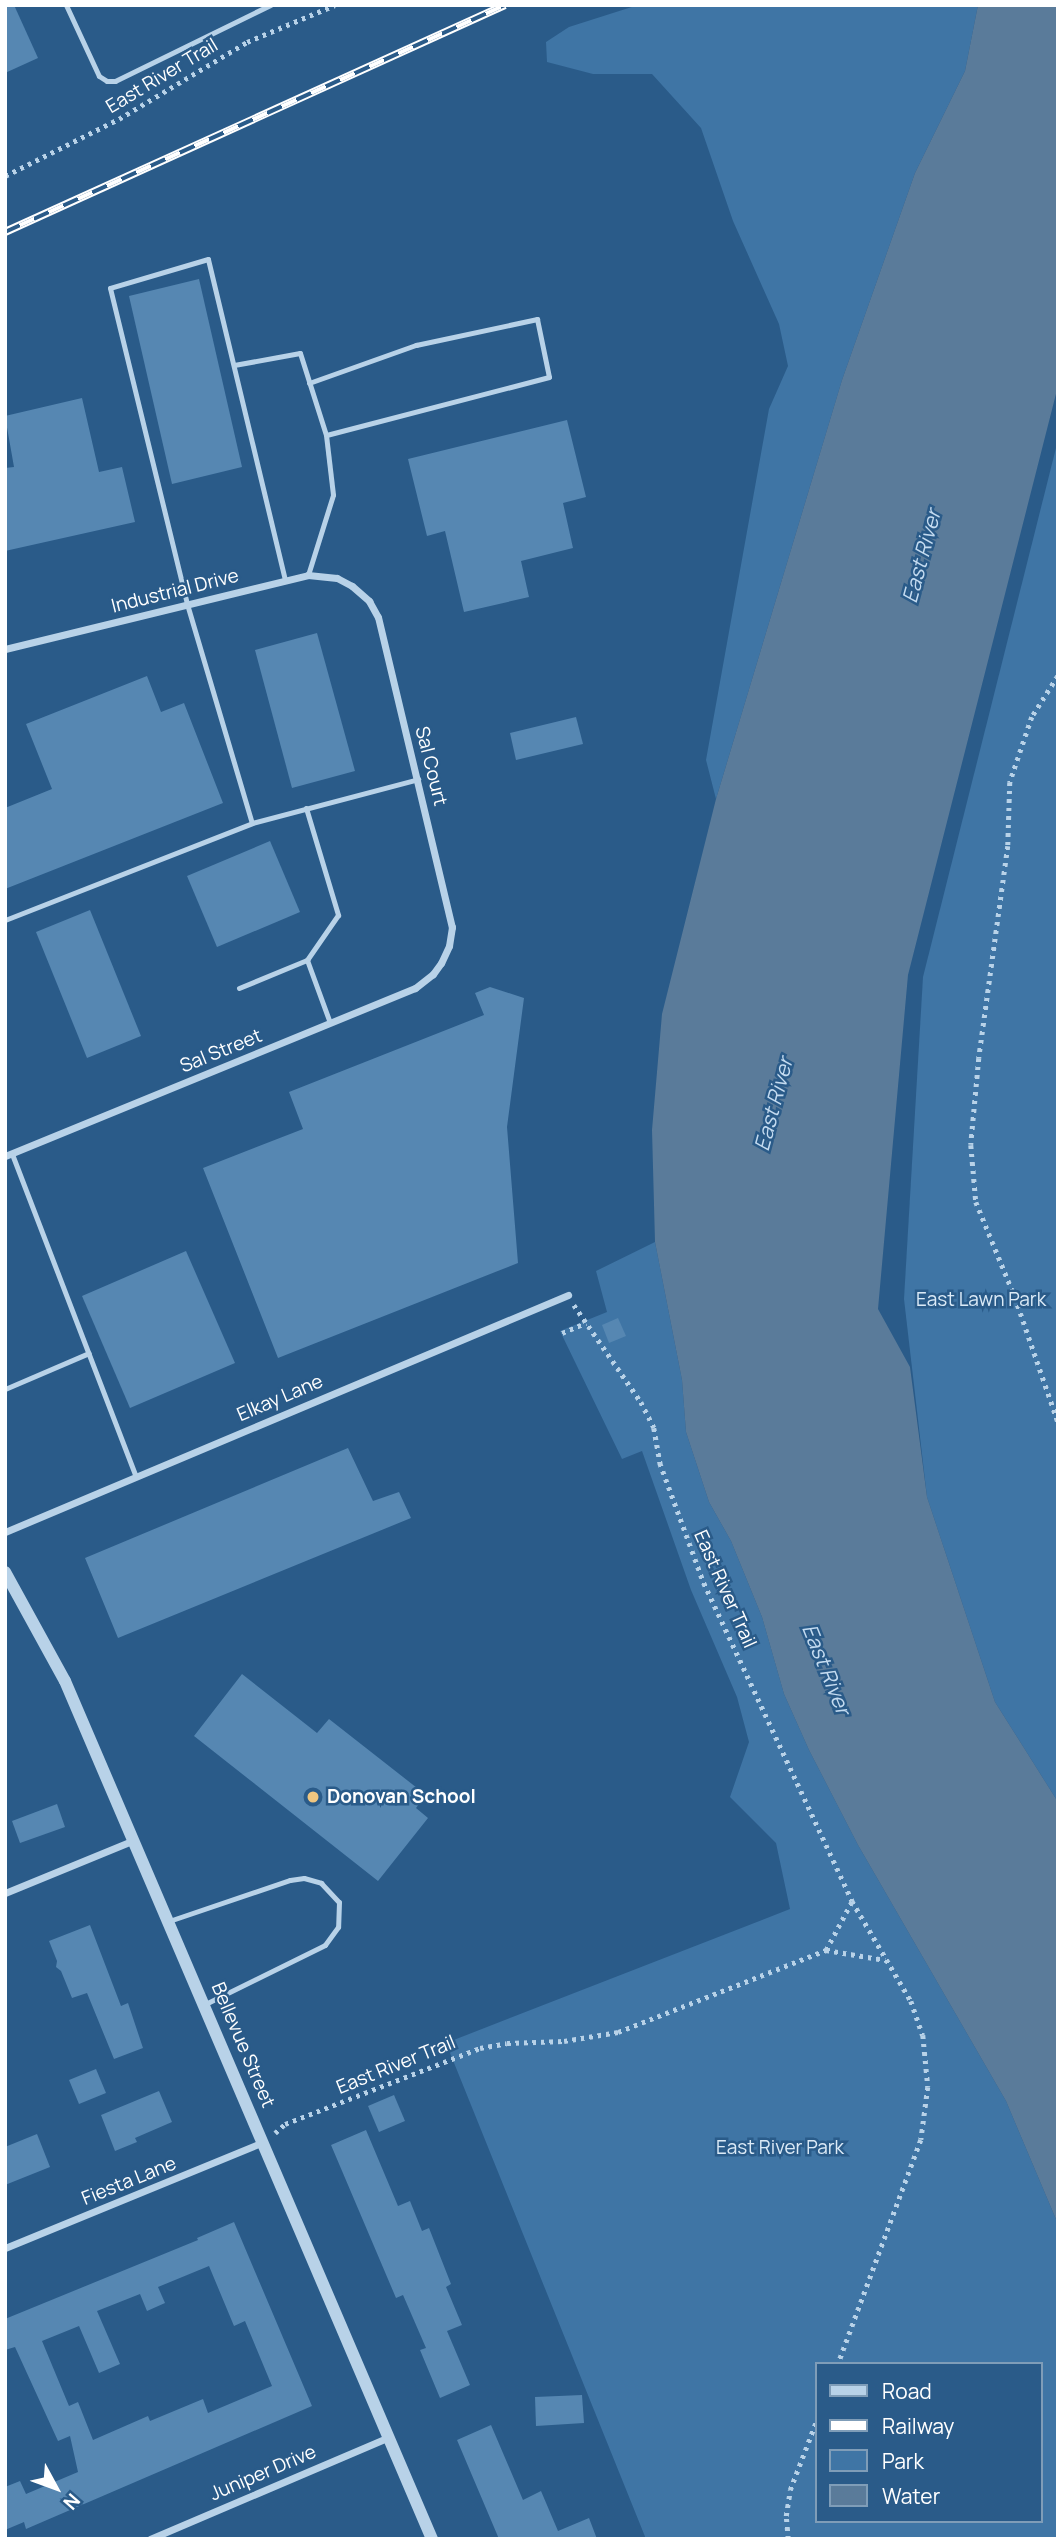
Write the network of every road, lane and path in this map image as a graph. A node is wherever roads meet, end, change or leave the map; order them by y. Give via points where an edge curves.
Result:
1 (66, 5) edge
2 (270, 5) edge
3 (335, 5) edge
4 (5, 176) edge
5 (234, 365) junction
6 (309, 383) junction
7 (326, 435) junction
8 (308, 575) junction
9 (285, 580) junction
10 (352, 586) joint
11 (187, 604) junction
12 (5, 649) edge
13 (1058, 676) edge
14 (418, 779) junction
15 (306, 808) junction
16 (252, 823) junction
17 (5, 920) edge
18 (307, 960) junction
19 (441, 963) joint
20 (239, 988) dead end
21 (330, 1023) junction
22 (8, 1155) edge
23 (568, 1295) joint
24 (586, 1323) junction
25 (562, 1333) dead end
26 (89, 1353) junction
27 (5, 1389) edge
28 (1058, 1422) edge
29 (136, 1477) junction
30 (5, 1532) edge
31 (5, 1572) edge
32 (135, 1840) junction
33 (5, 1893) edge
34 (852, 1901) junction
35 (169, 1921) junction
36 (826, 1950) junction
37 (885, 1959) junction
38 (205, 2004) junction
39 (264, 2142) junction
40 (5, 2248) edge
41 (839, 2362) edge
42 (814, 2427) edge
43 (389, 2437) junction
44 (150, 2539) edge
45 (432, 2539) edge
46 (788, 2539) edge

1 - 2 lane via 99,76 107,81
3 - 4 path, East River Trail via 247,42 119,119
5 - 6 lane via 300,352
5 - 9 lane
5 - 11 lane via 208,259 110,288
6 - 7 lane
6 - 7 lane via 416,345 537,319 549,377
7 - 8 lane via 332,495
8 - 9 street, Industrial Drive
8 - 10 street, Industrial Drive via 337,578
9 - 11 street, Industrial Drive
10 - 14 street, Sal Court via 379,617
11 - 12 street, Industrial Drive
11 - 16 lane
13 - 28 path via 1032,718 1010,782 1008,846 978,1058 971,1145 976,1202
14 - 15 lane
14 - 19 street, Sal Court via 450,911 449,946
15 - 16 lane
15 - 18 lane via 338,915
16 - 17 lane
18 - 20 lane
18 - 21 lane
19 - 21 street, Sal Street via 415,988
21 - 22 street, Sal Street
22 - 26 lane
23 - 24 path, East River Trail
23 - 29 street, Elkay Lane
24 - 25 path
24 - 34 path, East River Trail via 654,1428 660,1463 705,1583
26 - 27 lane
26 - 29 lane
29 - 30 street, Elkay Lane
31 - 32 street, Bellevue Street via 49,1646
32 - 33 street
32 - 35 street, Bellevue Street
34 - 36 path
34 - 37 path, East River Trail
35 - 38 street, Bellevue Street
35 - 38 lane via 297,1879 320,1883 339,1902 338,1927 325,1945
36 - 37 path
36 - 39 path, East River Trail via 618,2032 564,2041 507,2043 463,2053 285,2124
37 - 41 path, East River Trail via 911,2001 923,2035 928,2062 925,2118 915,2161
38 - 39 street, Bellevue Street
39 - 40 street, Fiesta Lane
39 - 43 street, Bellevue Street
42 - 46 path via 790,2490
43 - 44 street, Juniper Drive
43 - 45 street, Bellevue Street

